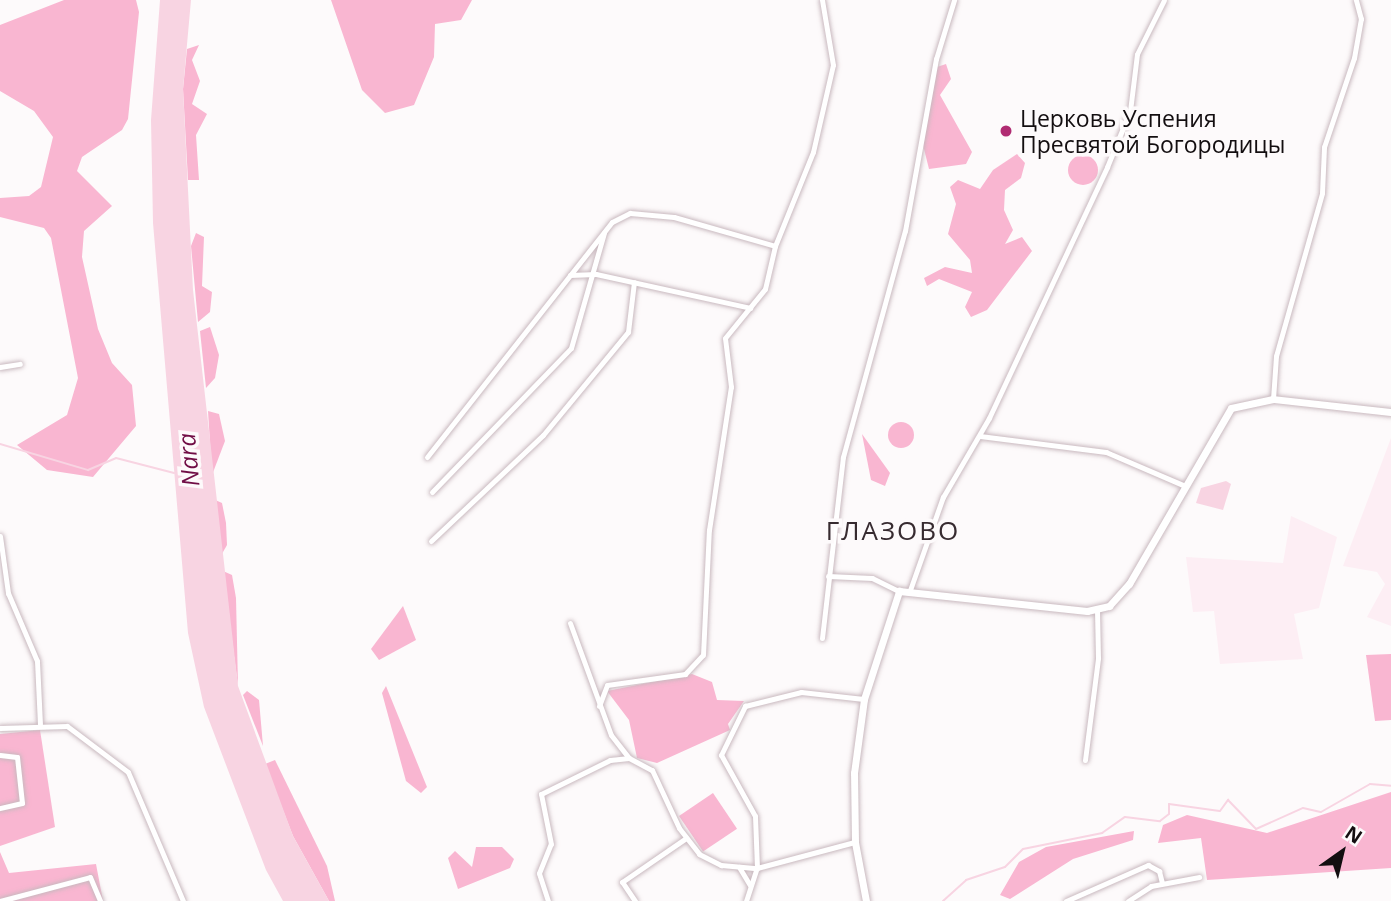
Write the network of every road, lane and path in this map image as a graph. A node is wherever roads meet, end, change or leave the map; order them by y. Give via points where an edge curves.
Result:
1 (822, 0) edge
2 (954, 0) edge
3 (1164, 0) edge
4 (1356, 0) edge
5 (605, 230) junction
6 (775, 246) junction
7 (596, 274) junction
8 (570, 275) junction
9 (634, 282) junction
10 (750, 308) junction
11 (20, 364) dead end
12 (0, 367) edge
13 (1273, 399) junction
14 (1391, 412) edge
15 (980, 436) junction
16 (427, 457) dead end
17 (1184, 485) junction
18 (432, 492) dead end
19 (0, 536) edge
20 (430, 541) dead end
21 (828, 576) junction
22 (910, 590) junction
23 (899, 591) junction
24 (1097, 610) junction
25 (570, 623) dead end
26 (822, 638) dead end
27 (863, 699) junction
28 (599, 706) junction
29 (40, 724) junction
30 (0, 728) edge
31 (0, 755) edge
32 (629, 758) junction
33 (1085, 760) dead end
34 (0, 808) edge
35 (686, 838) junction
36 (855, 842) junction
37 (739, 867) junction
38 (757, 868) junction
39 (1199, 877) dead end
40 (1162, 883) junction
41 (750, 885) junction
42 (0, 901) edge
43 (100, 901) edge
44 (183, 901) edge
45 (548, 901) edge
46 (635, 901) edge
47 (746, 901) edge
48 (866, 901) edge
49 (1066, 901) edge
50 (1128, 901) edge

1 - 6 street via 832,79 811,159
2 - 21 street via 936,59 905,231 843,457
3 - 15 street via 1138,54 1130,111 1107,167
4 - 13 street via 1361,19 1354,58 1324,147 1322,192 1276,356
5 - 6 street via 630,213 674,217
5 - 7 street
5 - 8 street
6 - 10 street via 765,289
7 - 8 street
7 - 9 street
7 - 18 street via 571,348
8 - 16 street
9 - 10 street
9 - 20 street via 628,332 530,449
10 - 28 street via 725,338 732,387 709,530 703,655 685,674 607,685
11 - 12 street
13 - 14 street
13 - 17 street via 1231,408
15 - 17 street via 1106,452
15 - 22 street via 943,497
17 - 24 street via 1129,584 1114,603
19 - 29 street via 8,593 37,661
21 - 23 street via 872,578
21 - 26 street
22 - 23 street
22 - 24 street
23 - 27 street
24 - 33 street via 1098,658
25 - 28 street
27 - 36 street via 854,773
27 - 38 street via 801,692 745,706 721,755 753,807
28 - 32 street
29 - 30 street
29 - 44 street via 75,729 128,772
31 - 34 street via 17,757 22,803
32 - 35 street via 652,770
32 - 45 street via 610,760 571,784 552,785 537,799 551,838 539,873
35 - 37 street via 709,860
35 - 46 street via 622,882
36 - 38 street
36 - 48 street
37 - 38 street
37 - 41 street
38 - 41 street
39 - 40 street
40 - 49 street via 1159,871 1148,865
40 - 50 street
41 - 47 street
42 - 43 street via 90,877

